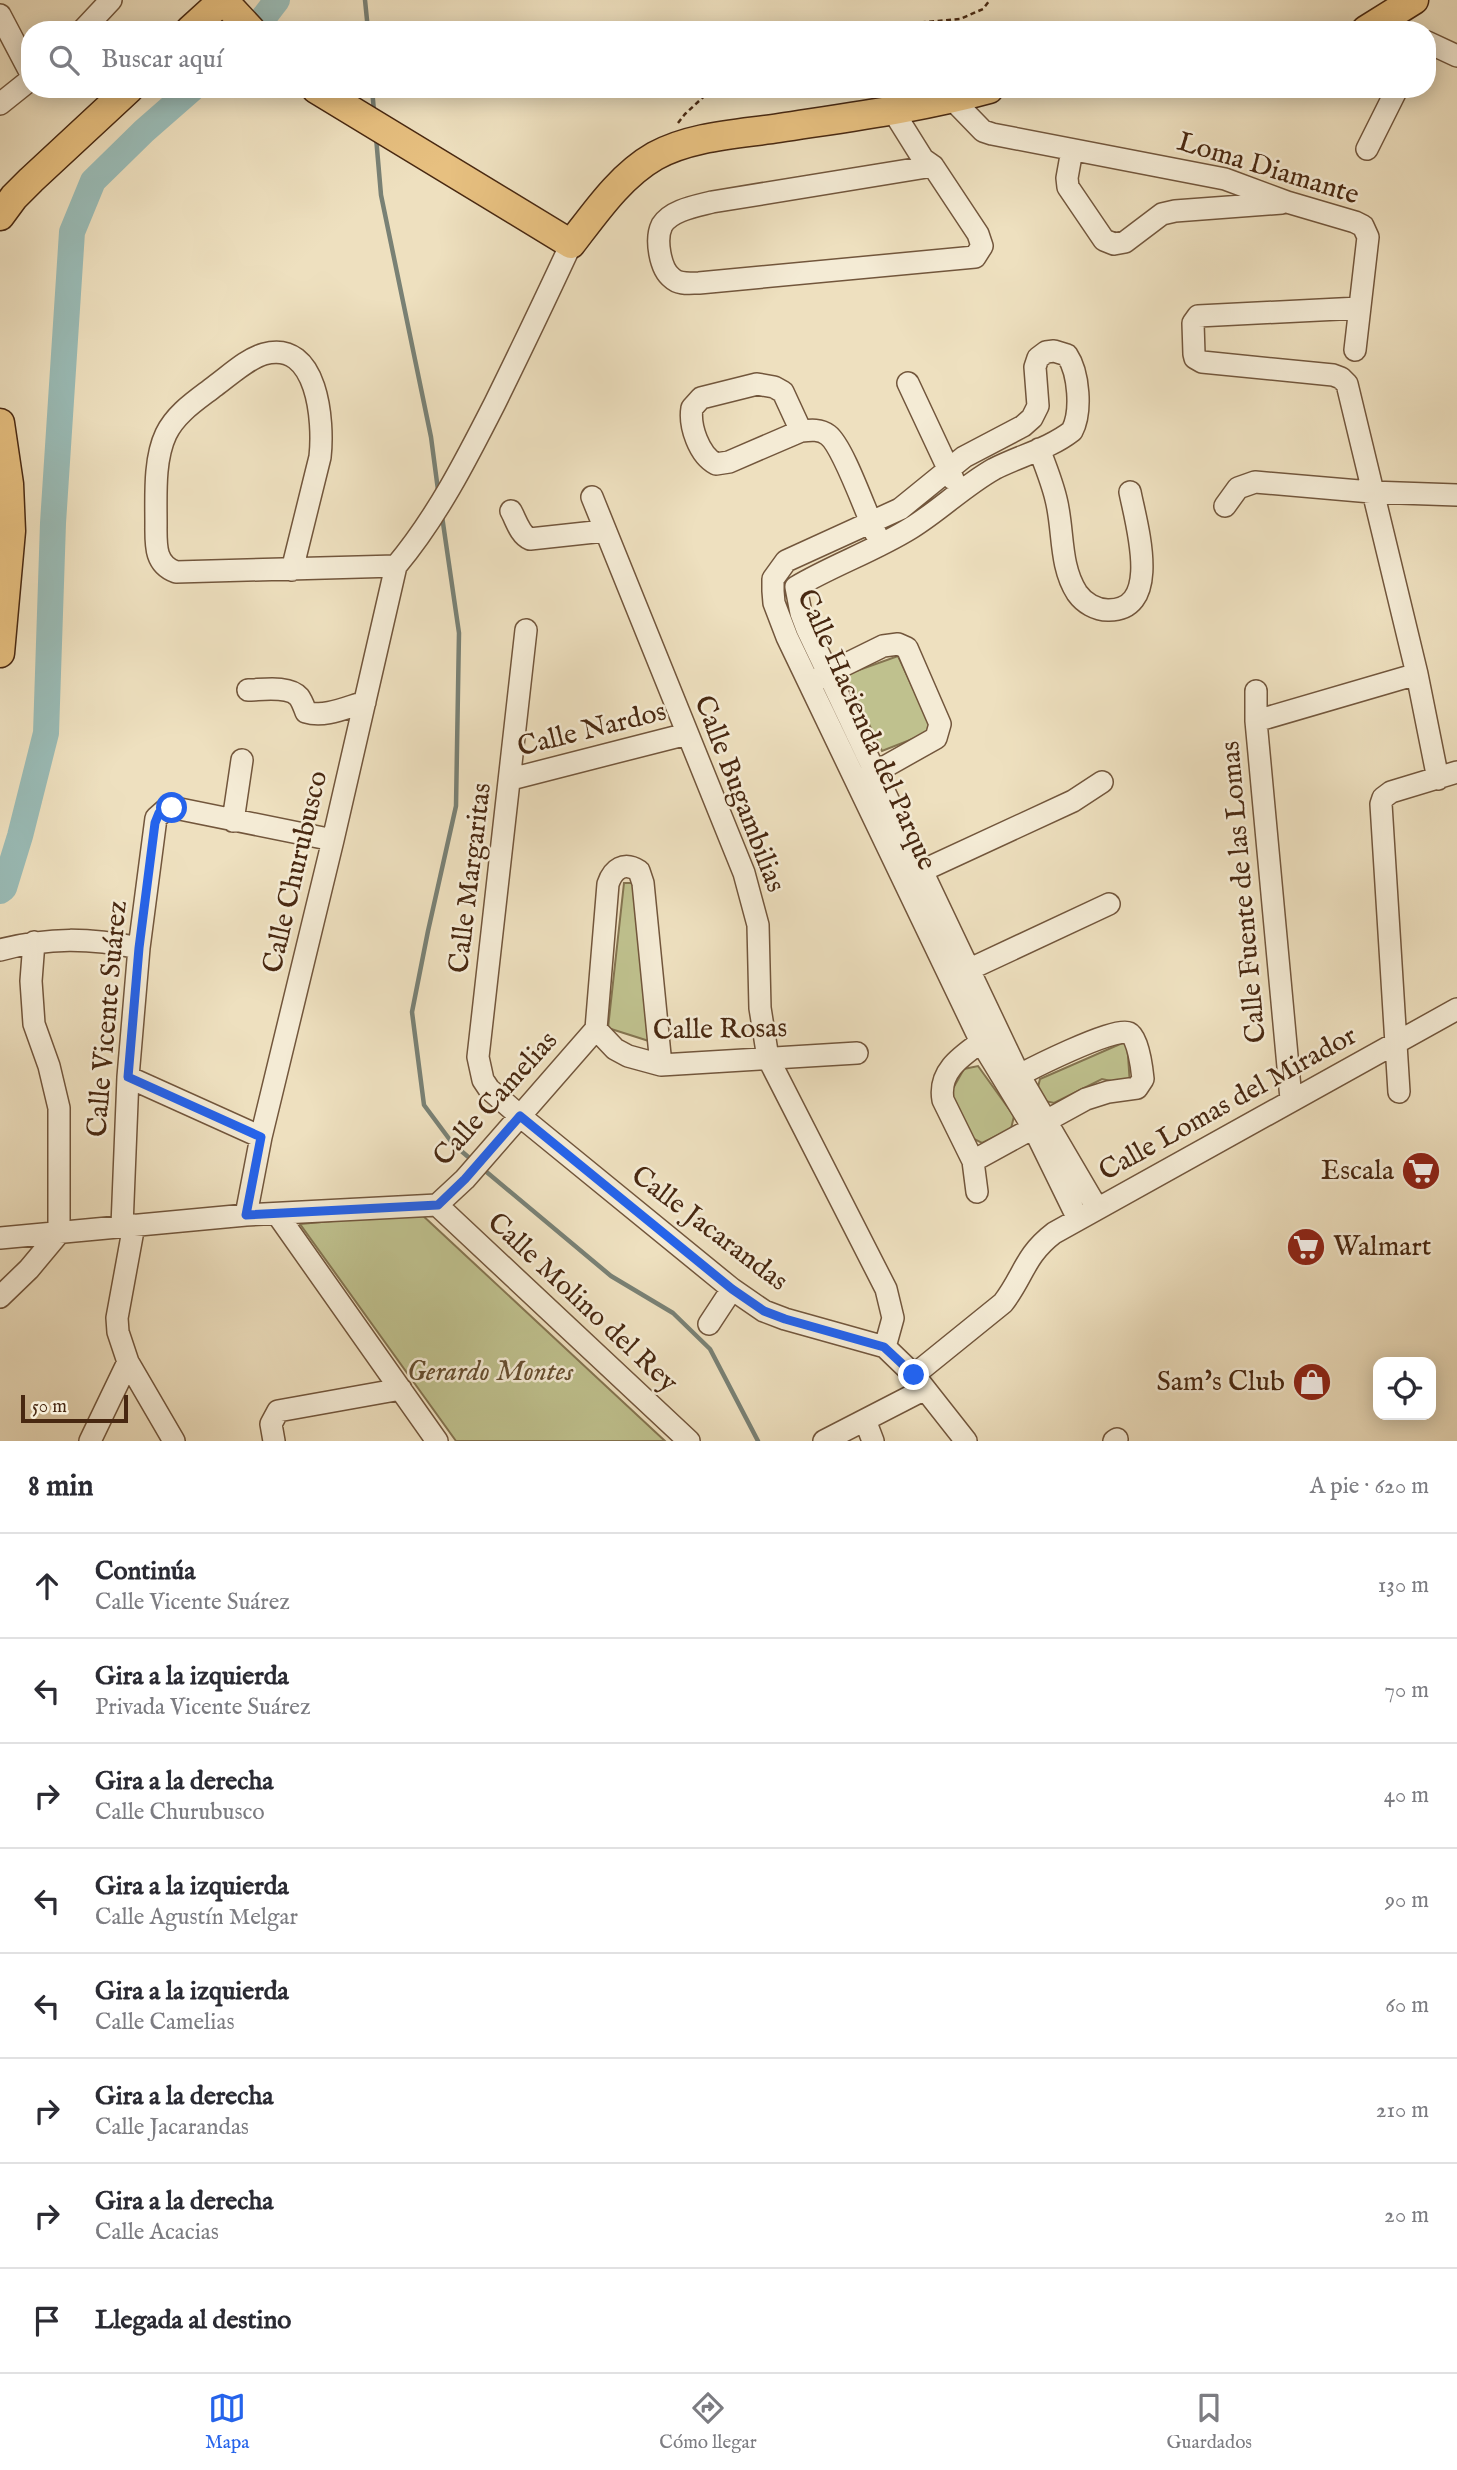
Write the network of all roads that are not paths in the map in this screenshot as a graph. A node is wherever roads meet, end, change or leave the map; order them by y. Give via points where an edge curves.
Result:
1 (111, 0) edge
2 (1414, 0) edge
3 (0, 15) edge
4 (91, 21) edge
5 (200, 21) edge
6 (242, 21) edge
7 (1390, 21) edge
8 (1436, 46) edge
9 (21, 55) edge
10 (1457, 56) edge
11 (21, 87) edge
12 (119, 98) edge
13 (331, 98) edge
14 (956, 98) edge
15 (1392, 98) edge
16 (952, 99) junction
17 (0, 104) edge
18 (900, 109) junction
19 (1367, 149) dead end
20 (1072, 150) junction
21 (933, 166) junction
22 (1287, 202) junction
23 (0, 216) edge
24 (571, 244) junction
25 (1359, 307) junction
26 (1355, 350) dead end
27 (908, 383) dead end
28 (0, 423) edge
29 (802, 431) junction
30 (1039, 449) junction
31 (947, 470) junction
32 (960, 491) junction
33 (1130, 492) dead end
34 (1371, 492) junction
35 (1457, 495) edge
36 (592, 497) dead end
37 (1226, 506) dead end
38 (512, 511) dead end
39 (871, 523) junction
40 (604, 531) junction
41 (881, 545) junction
42 (396, 566) junction
43 (292, 570) junction
44 (766, 577) junction
45 (796, 587) junction
46 (526, 630) dead end
47 (0, 653) edge
48 (829, 672) junction
49 (1417, 674) junction
50 (808, 683) junction
51 (248, 690) dead end
52 (1256, 691) dead end
53 (365, 702) junction
54 (1256, 721) junction
55 (687, 734) junction
56 (242, 760) dead end
57 (877, 772) junction
58 (1448, 775) edge
59 (511, 779) junction
60 (857, 782) junction
61 (1102, 782) dead end
62 (233, 821) junction
63 (334, 840) junction
64 (923, 870) junction
65 (902, 880) junction
66 (1109, 904) dead end
67 (34, 942) junction
68 (139, 948) junction
69 (0, 950) edge
70 (970, 969) junction
71 (1457, 1009) edge
72 (596, 1029) junction
73 (981, 1042) junction
74 (1396, 1044) junction
75 (857, 1053) dead end
76 (768, 1058) junction
77 (661, 1065) junction
78 (128, 1077) junction
79 (1012, 1079) junction
80 (1399, 1092) dead end
81 (1291, 1099) junction
82 (520, 1116) junction
83 (1041, 1125) junction
84 (261, 1137) junction
85 (973, 1161) junction
86 (977, 1192) dead end
87 (438, 1205) junction
88 (1097, 1208) junction
89 (277, 1214) junction
90 (246, 1215) junction
91 (1078, 1219) junction
92 (128, 1225) junction
93 (59, 1233) junction
94 (5, 1238) edge
95 (29, 1269) junction
96 (732, 1289) junction
97 (0, 1297) edge
98 (709, 1324) dead end
99 (884, 1347) junction
100 (128, 1362) junction
101 (920, 1382) junction
102 (401, 1389) junction
103 (865, 1420) junction
104 (90, 1441) edge
105 (174, 1441) edge
106 (274, 1441) edge
107 (438, 1441) edge
108 (689, 1441) edge
109 (824, 1441) edge
110 (873, 1441) edge
111 (966, 1441) edge

1 - 4 street
2 - 7 main road
3 - 9 street
5 - 6 main road via 223,0
8 - 10 street
11 - 17 street
12 - 23 main road via 14,197
13 - 24 main road
14 - 16 main road
15 - 19 street
16 - 18 main road
16 - 20 street, Loma Diamante via 984,131
18 - 21 street via 923,159
18 - 24 main road via 676,147 626,178
20 - 22 street, Loma Diamante via 1225,179
20 - 22 street via 1068,187 1104,240 1114,244 1175,211
21 - 21 street via 981,240 975,257 691,283 673,280 665,270 659,237 662,225 683,211 712,202
22 - 25 street, Loma Diamante via 1363,226 1368,237
24 - 42 street, Calle Churubusco via 458,477
25 - 26 street
25 - 34 street via 1203,314 1194,319 1193,348 1195,358 1202,362 1341,378 1351,393
27 - 31 street
28 - 47 main road via 11,531
29 - 29 street via 716,464 706,456 693,429 692,408 701,398 766,385 783,392
29 - 39 street via 818,431 832,439
30 - 31 street, Calle Hacienda del Parque via 1072,431 1077,416 1074,373 1062,353 1046,352 1038,358 1038,406 1032,418
30 - 32 street, Calle Hacienda del Parque
30 - 33 street via 1056,499 1069,575 1086,602 1104,610 1130,604 1141,585
31 - 32 street
31 - 39 street, Calle Hacienda del Parque via 900,509
32 - 41 street, Calle Hacienda del Parque
34 - 35 street
34 - 37 street via 1255,482 1238,488
34 - 49 street
36 - 40 street, Calle Bugambilias
38 - 40 street via 521,532 530,539
39 - 41 street
39 - 44 street, Calle Hacienda del Parque via 786,561
40 - 55 street, Calle Bugambilias
41 - 45 street, Calle Hacienda del Parque
42 - 43 street
42 - 53 street, Calle Churubusco
43 - 43 street via 322,441 308,370 290,354 278,352 250,361 174,420 161,446 156,538 161,563 176,572
44 - 45 street, Calle Hacienda del Parque
44 - 50 street, Calle Hacienda del Parque
45 - 48 street, Calle Hacienda del Parque via 801,613
46 - 59 street, Calle Margaritas
48 - 50 street
48 - 57 street, Calle Hacienda del Parque
48 - 57 street via 891,644 907,648 938,717 940,732
49 - 54 street, Calle Fuente de las Lomas
49 - 58 street
50 - 60 street, Calle Hacienda del Parque
51 - 53 street via 295,693 310,714
52 - 54 street, Calle Fuente de las Lomas
53 - 63 street, Calle Churubusco
54 - 81 street, Calle Fuente de las Lomas
55 - 59 street, Calle Nardos
55 - 76 street, Calle Bugambilias via 753,904
56 - 62 street
57 - 60 street
57 - 64 street, Calle Hacienda del Parque
58 - 74 street via 1391,792 1381,804
59 - 82 street, Calle Margaritas via 478,1057 483,1080
60 - 65 street, Calle Hacienda del Parque
61 - 64 street via 1073,801
62 - 63 street
62 - 68 street, Calle Vicente Suárez via 172,808 159,813
63 - 84 street, Calle Churubusco
64 - 65 street
64 - 70 street, Calle Hacienda del Parque
65 - 73 street, Calle Hacienda del Parque
66 - 70 street
67 - 68 street via 94,940
67 - 69 street
67 - 93 street via 34,1024 59,1108
68 - 78 street, Calle Vicente Suárez
70 - 79 street, Calle Hacienda del Parque
71 - 74 street, Calle Lomas del Mirador
72 - 77 street, Calle Rosas via 615,1049
72 - 77 street via 608,884 619,867 632,867 639,871 643,883
72 - 82 street, Calle Camelias
73 - 79 street, Calle Hacienda del Parque
73 - 85 street via 954,1063 941,1090
74 - 80 street
74 - 81 street, Calle Lomas del Mirador
75 - 76 street, Calle Rosas
76 - 77 street, Calle Rosas
76 - 99 street, Calle Bugambilias via 886,1289 893,1318
78 - 84 street
78 - 92 street, Calle Vicente Suárez
79 - 83 street, Calle Hacienda del Parque
79 - 83 street via 1097,1040 1118,1033 1135,1038 1143,1079 1137,1088 1096,1094
81 - 88 street, Calle Lomas del Mirador
82 - 87 street, Calle Camelias
82 - 96 street, Calle Jacarandas
83 - 85 street
83 - 88 street, Calle Hacienda del Parque
83 - 91 street, Calle Hacienda del Parque
84 - 90 street, Calle Churubusco
85 - 86 street
87 - 89 street
87 - 108 street, Calle Molino del Rey
88 - 91 street, Calle Lomas del Mirador
89 - 90 street
89 - 102 street
90 - 92 street
91 - 101 street, Calle Lomas del Mirador via 1031,1254 1003,1303
92 - 93 street
92 - 100 street, Calle Vicente Suárez via 117,1318
93 - 94 street
93 - 95 street
94 - 95 street
95 - 97 street
96 - 98 street
96 - 99 street, Calle Jacarandas via 764,1311
99 - 101 street
100 - 104 street
100 - 105 street, Calle Vicente Suárez
101 - 103 street
101 - 111 street
102 - 106 street via 278,1410 271,1424
102 - 107 street
103 - 109 street
103 - 110 street

